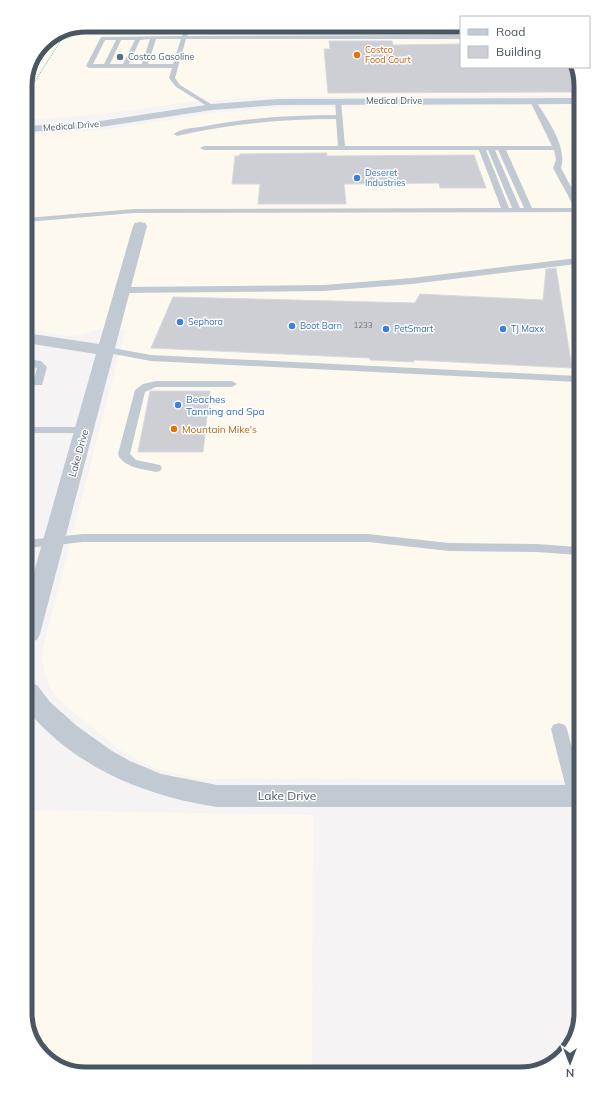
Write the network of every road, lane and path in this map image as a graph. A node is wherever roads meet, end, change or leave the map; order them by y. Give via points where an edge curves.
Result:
1 (186, 32) edge
2 (184, 37) junction
3 (460, 37) edge
4 (63, 38) edge
5 (120, 38) junction
6 (138, 38) junction
7 (154, 38) junction
8 (106, 66) junction
9 (126, 66) junction
10 (144, 66) junction
11 (176, 66) junction
12 (32, 85) edge
13 (338, 101) junction
14 (533, 101) junction
15 (574, 101) edge
16 (212, 107) junction
17 (339, 117) junction
18 (32, 124) edge
19 (32, 129) edge
20 (177, 134) dead end
21 (204, 148) dead end
22 (342, 148) junction
23 (482, 148) junction
24 (491, 148) junction
25 (501, 148) junction
26 (556, 148) junction
27 (574, 199) edge
28 (506, 210) junction
29 (517, 210) junction
30 (529, 210) junction
31 (574, 210) edge
32 (32, 220) edge
33 (140, 226) dead end
34 (574, 261) edge
35 (122, 290) junction
36 (32, 339) edge
37 (107, 350) junction
38 (32, 363) edge
39 (574, 379) edge
40 (38, 383) dead end
41 (232, 384) dead end
42 (32, 430) edge
43 (84, 430) junction
44 (156, 468) dead end
45 (53, 542) junction
46 (32, 544) edge
47 (574, 551) edge
48 (32, 619) edge
49 (32, 700) edge
50 (559, 729) dead end
51 (574, 782) edge
52 (574, 796) edge

1 - 2 lane
2 - 3 lane
2 - 7 lane
2 - 11 lane
4 - 12 path
5 - 6 lane
5 - 8 lane
5 - 8 lane via 103,38 89,66
6 - 7 lane
6 - 9 lane
7 - 10 lane
8 - 9 lane
9 - 10 lane
10 - 11 lane
11 - 16 lane via 172,78 175,83
13 - 14 street, Medical Drive
13 - 16 street, Medical Drive
13 - 17 lane
14 - 15 street, Medical Drive
14 - 26 lane via 554,139
16 - 18 street, Medical Drive via 182,108 96,120
16 - 19 street, Medical Drive via 110,123
17 - 20 lane via 249,120
17 - 22 lane
21 - 22 lane
22 - 23 lane
23 - 24 lane
23 - 28 lane
24 - 25 lane
24 - 29 lane
25 - 26 lane
25 - 30 lane
26 - 27 lane via 560,160 557,168
28 - 29 lane
28 - 32 lane via 134,211
29 - 30 lane
30 - 31 lane
33 - 35 street, Lake Drive
34 - 35 lane via 331,288
35 - 37 street, Lake Drive
36 - 37 street
37 - 39 lane via 151,358
37 - 43 street, Lake Drive
38 - 40 lane via 42,367
41 - 44 lane via 156,384 140,390 124,454 132,462
42 - 43 lane
43 - 45 street, Lake Drive
45 - 46 lane
45 - 47 lane via 83,538 368,538 449,547
45 - 48 street, Lake Drive
49 - 52 street, Lake Drive via 62,728 107,761 144,780 191,793 217,796
50 - 51 lane

